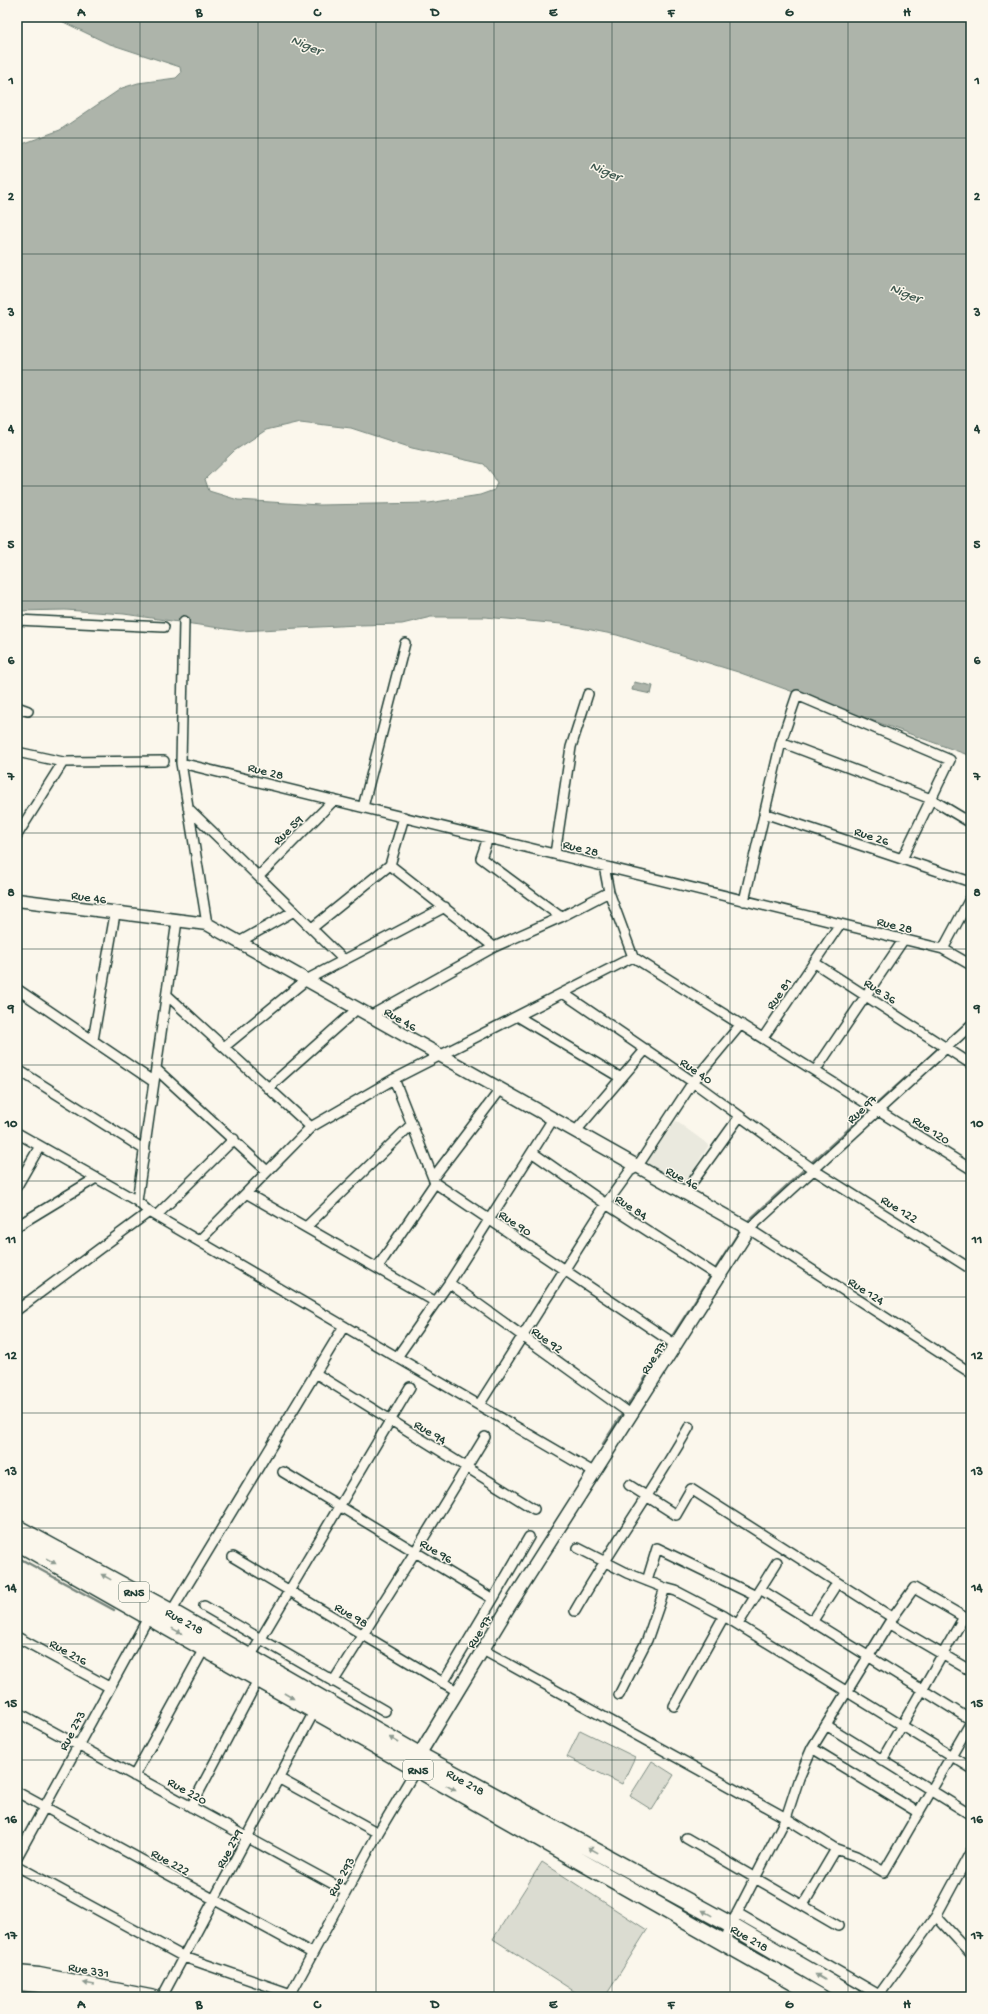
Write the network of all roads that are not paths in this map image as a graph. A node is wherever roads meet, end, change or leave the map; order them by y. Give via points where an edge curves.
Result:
1 (17, 620) edge
2 (184, 621) dead end
3 (164, 627) dead end
4 (405, 642) dead end
5 (588, 694) dead end
6 (17, 707) edge
7 (28, 711) dead end
8 (780, 742) junction
9 (17, 752) edge
10 (164, 761) dead end
11 (63, 762) junction
12 (181, 763) junction
13 (931, 799) junction
14 (334, 800) junction
15 (188, 808) junction
16 (363, 808) junction
17 (764, 813) junction
18 (404, 817) junction
19 (971, 823) edge
20 (17, 835) edge
21 (488, 838) junction
22 (556, 854) junction
23 (902, 859) junction
24 (390, 865) junction
25 (604, 866) junction
26 (259, 876) junction
27 (971, 882) edge
28 (609, 892) junction
29 (971, 897) edge
30 (17, 900) edge
31 (744, 900) junction
32 (445, 907) junction
33 (294, 911) junction
34 (116, 914) junction
35 (561, 918) junction
36 (177, 921) junction
37 (207, 924) junction
38 (840, 924) junction
39 (312, 928) junction
40 (904, 940) junction
41 (239, 942) junction
42 (494, 947) junction
43 (943, 949) junction
44 (634, 957) junction
45 (344, 960) junction
46 (815, 963) junction
47 (971, 965) edge
48 (306, 980) junction
49 (17, 989) edge
50 (564, 992) junction
51 (167, 995) junction
52 (867, 996) junction
53 (358, 1009) junction
54 (370, 1016) junction
55 (517, 1016) junction
56 (741, 1024) junction
57 (971, 1025) edge
58 (763, 1038) junction
59 (93, 1040) junction
60 (224, 1047) junction
61 (947, 1048) junction
62 (646, 1050) junction
63 (438, 1056) junction
64 (971, 1064) edge
65 (17, 1069) edge
66 (156, 1069) junction
67 (816, 1071) junction
68 (621, 1078) junction
69 (394, 1079) junction
70 (154, 1082) junction
71 (693, 1082) junction
72 (268, 1088) junction
73 (500, 1090) junction
74 (880, 1110) junction
75 (740, 1116) junction
76 (554, 1119) junction
77 (412, 1124) junction
78 (311, 1127) junction
79 (575, 1132) junction
80 (17, 1133) edge
81 (234, 1139) junction
82 (40, 1146) junction
83 (144, 1150) junction
84 (533, 1153) junction
85 (636, 1167) junction
86 (971, 1169) edge
87 (814, 1170) junction
88 (267, 1171) junction
89 (96, 1178) junction
90 (434, 1180) junction
91 (17, 1186) edge
92 (246, 1193) junction
93 (684, 1194) junction
94 (137, 1201) junction
95 (606, 1204) junction
96 (153, 1214) junction
97 (490, 1220) junction
98 (17, 1226) edge
99 (306, 1227) junction
100 (749, 1229) junction
101 (199, 1241) junction
102 (377, 1268) junction
103 (971, 1269) edge
104 (563, 1270) junction
105 (719, 1277) junction
106 (449, 1283) junction
107 (436, 1302) junction
108 (17, 1310) edge
109 (344, 1326) junction
110 (522, 1336) junction
111 (671, 1342) junction
112 (397, 1357) junction
113 (315, 1373) junction
114 (971, 1373) edge
115 (410, 1387) dead end
116 (479, 1405) junction
117 (627, 1411) junction
118 (390, 1421) junction
119 (689, 1427) dead end
120 (485, 1437) dead end
121 (466, 1466) junction
122 (283, 1472) dead end
123 (595, 1473) junction
124 (629, 1485) dead end
125 (646, 1496) junction
126 (339, 1507) junction
127 (534, 1509) dead end
128 (17, 1528) edge
129 (529, 1537) dead end
130 (17, 1542) edge
131 (578, 1548) dead end
132 (415, 1552) junction
133 (233, 1557) dead end
134 (603, 1562) junction
135 (777, 1562) dead end
136 (647, 1581) junction
137 (665, 1588) junction
138 (834, 1588) dead end
139 (290, 1591) junction
140 (758, 1592) junction
141 (494, 1598) junction
142 (204, 1606) dead end
143 (575, 1611) dead end
144 (171, 1612) junction
145 (149, 1616) junction
146 (724, 1616) junction
147 (968, 1619) edge
148 (892, 1621) junction
149 (812, 1622) junction
150 (738, 1624) junction
151 (362, 1635) junction
152 (17, 1637) edge
153 (260, 1640) junction
154 (206, 1647) junction
155 (483, 1650) junction
156 (943, 1655) junction
157 (250, 1657) junction
158 (869, 1657) junction
159 (971, 1671) edge
160 (259, 1678) junction
161 (333, 1682) junction
162 (443, 1683) junction
163 (109, 1687) junction
164 (922, 1690) junction
165 (457, 1691) junction
166 (847, 1692) junction
167 (619, 1695) dead end
168 (674, 1706) dead end
169 (315, 1710) junction
170 (17, 1712) edge
171 (385, 1712) dead end
172 (971, 1721) edge
173 (826, 1725) junction
174 (902, 1726) junction
175 (78, 1745) junction
176 (812, 1748) junction
177 (952, 1756) junction
178 (882, 1760) junction
179 (418, 1762) junction
180 (971, 1768) edge
181 (134, 1776) junction
182 (280, 1779) junction
183 (932, 1790) junction
184 (17, 1792) edge
185 (44, 1807) junction
186 (192, 1807) junction
187 (919, 1813) junction
188 (971, 1815) edge
189 (786, 1818) junction
190 (378, 1833) junction
191 (248, 1838) junction
192 (686, 1838) dead end
193 (836, 1849) junction
194 (971, 1851) edge
195 (17, 1857) edge
196 (962, 1864) junction
197 (17, 1866) edge
198 (971, 1869) edge
199 (757, 1878) junction
200 (346, 1891) junction
201 (214, 1900) junction
202 (803, 1905) junction
203 (936, 1916) junction
204 (734, 1919) junction
205 (838, 1926) dead end
206 (724, 1943) junction
207 (312, 1953) junction
208 (971, 1954) edge
209 (184, 1957) junction
210 (17, 1972) edge
211 (17, 1984) edge
212 (290, 1995) edge
213 (101, 1997) edge
214 (155, 1997) edge
215 (162, 1997) edge
216 (820, 1997) edge
217 (854, 1997) edge

1 - 3 street
2 - 12 street
4 - 16 street
5 - 22 street via 572,747
6 - 7 street
8 - 13 street
8 - 13 street via 797,694 950,760
8 - 17 street
9 - 11 street
10 - 11 street
11 - 20 street
12 - 14 street, Rue 28
12 - 15 street
13 - 19 street
13 - 23 street
14 - 16 street, Rue 28
14 - 26 street, Rue 59
15 - 26 street
15 - 37 street
16 - 18 street, Rue 28
17 - 23 street, Rue 26
17 - 31 street
18 - 21 street, Rue 28
18 - 24 street
21 - 22 street, Rue 28
21 - 35 street via 481,858
22 - 25 street, Rue 28
23 - 27 street, Rue 26
24 - 32 street
24 - 39 street
25 - 28 street
25 - 31 street, Rue 28
26 - 33 street
28 - 35 street
28 - 44 street
29 - 43 street
30 - 34 street, Rue 46
31 - 38 street, Rue 28
32 - 42 street
32 - 45 street
33 - 39 street
33 - 41 street
34 - 36 street, Rue 46
34 - 59 street
35 - 42 street
36 - 37 street, Rue 46
36 - 51 street
37 - 41 street, Rue 46
38 - 40 street, Rue 28
38 - 46 street
39 - 45 street
40 - 43 street, Rue 28
40 - 52 street
41 - 48 street, Rue 46
42 - 54 street
43 - 47 street, Rue 28
44 - 50 street
44 - 56 street, Rue 120
45 - 48 street
46 - 52 street, Rue 36
46 - 58 street, Rue 81
48 - 53 street, Rue 46
48 - 60 street
49 - 59 street
50 - 55 street
50 - 62 street, Rue 40
51 - 60 street
51 - 66 street
52 - 61 street, Rue 36
52 - 67 street
53 - 54 street, Rue 46
53 - 72 street
54 - 63 street, Rue 46
55 - 63 street
55 - 68 street
56 - 58 street, Rue 120
56 - 71 street
57 - 61 street, Rue 97
58 - 67 street, Rue 120
59 - 70 street
60 - 72 street
61 - 64 street, Rue 36
61 - 74 street, Rue 97
62 - 68 street
62 - 71 street, Rue 40
63 - 69 street
63 - 73 street, Rue 46
65 - 83 street
66 - 70 street
66 - 81 street
67 - 74 street, Rue 120
68 - 79 street
69 - 77 street
69 - 78 street
70 - 83 street
71 - 75 street, Rue 40
71 - 85 street
72 - 78 street
73 - 76 street, Rue 46
73 - 90 street
74 - 86 street, Rue 120
74 - 87 street, Rue 97
75 - 87 street, Rue 40
75 - 93 street
76 - 79 street, Rue 46
76 - 84 street
77 - 90 street
77 - 99 street
78 - 88 street
79 - 85 street, Rue 46
80 - 82 street
81 - 88 street
81 - 96 street
82 - 89 street
82 - 91 street
83 - 94 street
84 - 95 street, Rue 84
84 - 97 street
85 - 93 street, Rue 46
85 - 95 street via 630,1171
87 - 100 street, Rue 97
87 - 103 street, Rue 122
88 - 92 street
89 - 94 street
89 - 98 street
90 - 97 street, Rue 90
90 - 102 street
92 - 99 street
92 - 101 street
93 - 100 street, Rue 46
94 - 96 street
95 - 104 street
95 - 105 street, Rue 84
96 - 101 street
96 - 108 street
97 - 104 street, Rue 90
97 - 106 street
99 - 102 street
100 - 105 street, Rue 97
100 - 114 street, Rue 124
101 - 109 street
102 - 107 street
104 - 110 street
104 - 111 street, Rue 90
105 - 111 street, Rue 97
106 - 107 street
106 - 110 street, Rue 92
107 - 112 street
109 - 112 street
109 - 113 street
110 - 116 street
110 - 117 street, Rue 92
111 - 117 street, Rue 97
112 - 116 street
113 - 118 street, Rue 94
113 - 144 street
115 - 118 street
116 - 123 street
117 - 123 street, Rue 97
118 - 121 street, Rue 94
118 - 126 street
119 - 125 street
120 - 121 street
121 - 127 street, Rue 94
121 - 132 street
122 - 126 street, Rue 96
123 - 155 street, Rue 97
124 - 125 street
125 - 134 street via 618,1543
125 - 148 street via 676,1515 691,1489
126 - 132 street, Rue 96
126 - 139 street
144 -> 128 highway, Rue 218 / RN5
129 - 141 street
130 -> 145 highway, Rue 218 / RN5
131 - 134 street
132 - 141 street, Rue 96
132 - 151 street
133 - 139 street, Rue 98
134 - 136 street
134 - 143 street
135 - 140 street
136 - 137 street
136 - 140 street via 657,1548
137 - 146 street via 676,1591
137 - 167 street via 646,1640
138 - 149 street
139 - 151 street, Rue 98
139 - 153 street
140 - 149 street
140 - 150 street
141 - 162 street
142 - 153 street
144 - 157 highway, Rue 218 / RN5
145 -> 154 highway, Rue 218 / RN5
145 - 163 street, Rue 273
146 - 150 street
146 - 168 street
147 - 148 street via 914,1588
147 - 156 street
148 - 156 street
148 - 158 street
149 - 158 street
150 - 166 street
151 - 161 street
151 - 162 street, Rue 98
152 - 163 street, Rue 216
153 - 157 street
153 - 161 street
154 - 160 highway, Rue 218 / RN5
154 - 181 street
155 - 165 street, Rue 97
155 - 189 street
156 - 159 street
156 - 164 street
179 -> 157 highway, Rue 218 / RN5
158 - 164 street
158 - 166 street
160 -> 169 highway, Rue 218 / RN5
160 - 186 street
161 - 171 street
162 - 165 street, Rue 98
163 - 175 street, Rue 273
164 - 172 street
164 - 174 street
165 - 179 street, Rue 97
166 - 173 street
166 - 174 street
169 - 179 highway, Rue 218 / RN5
169 - 182 street, Rue 279
170 - 175 street, Rue 220
172 - 177 street
173 - 176 street
173 - 178 street
174 - 177 street
174 - 178 street
175 - 181 street, Rue 220
175 - 185 street, Rue 273
176 - 187 street
176 - 189 street
177 - 180 street
177 - 183 street
178 - 183 street
179 - 190 street, Rue 293
204 -> 179 highway, Rue 218 / RN5
179 -> 206 highway, Rue 218 / RN5
181 - 186 street, Rue 220
182 - 190 street
182 - 191 street, Rue 279
183 - 187 street
183 - 188 street
184 - 185 street, Rue 222
185 - 195 street, Rue 273
185 - 201 street, Rue 222
186 - 191 street, Rue 220
187 - 193 street via 884,1872 856,1856
189 - 193 street
189 - 199 street
190 - 200 street, Rue 293
191 - 200 street, Rue 220
191 - 201 street, Rue 279
192 - 199 street
193 - 202 street
194 - 196 street
196 - 198 street
196 - 203 street
197 - 209 street
199 - 202 street
199 - 204 street
200 - 207 street, Rue 293
201 - 207 street, Rue 222
201 - 209 street, Rue 279
202 - 205 street
203 - 204 street via 879,1995
203 - 208 street
204 - 206 street
217 -> 204 highway, Rue 218 / RN5
206 - 216 highway, Rue 218 / RN5
207 - 212 street, Rue 293
209 - 212 street
209 - 215 street, Rue 279
214 -> 210 street, Rue 331
211 - 213 street, Rue 331

